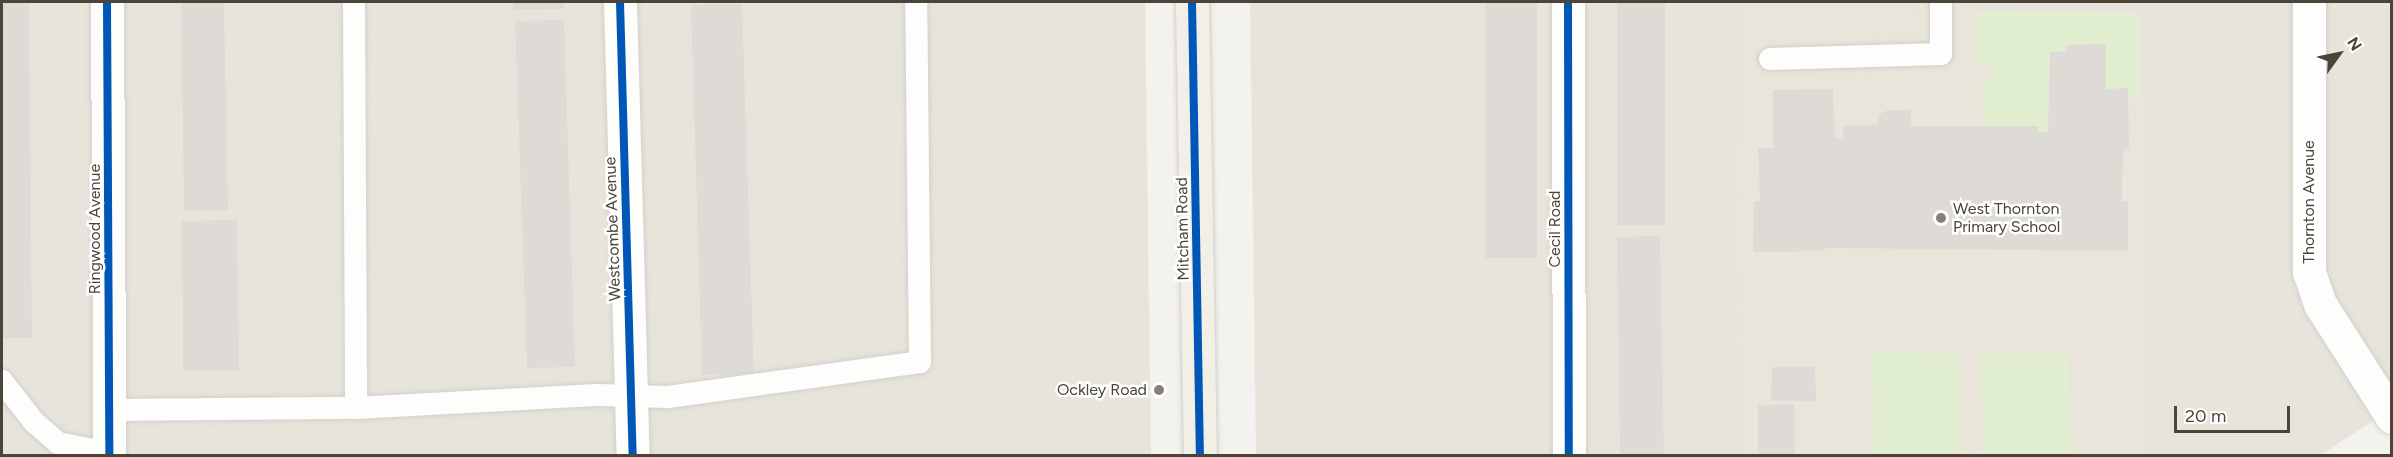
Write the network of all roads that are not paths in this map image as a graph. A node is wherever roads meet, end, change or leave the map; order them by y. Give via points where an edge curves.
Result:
1 (107, 2) edge
2 (354, 2) edge
3 (620, 2) edge
4 (916, 2) edge
5 (1192, 2) edge
6 (1568, 2) edge
7 (1941, 2) edge
8 (2309, 2) edge
9 (1770, 60) dead end
10 (2, 381) edge
11 (632, 396) junction
12 (357, 408) junction
13 (109, 410) junction
14 (2391, 417) edge
15 (109, 454) edge
16 (633, 456) edge
17 (1200, 456) edge
18 (1569, 456) edge

1 - 13 street, Ringwood Avenue
2 - 12 lane
3 - 11 street, Westcombe Avenue
4 - 11 lane via 920,362 668,397
5 - 17 main road, Mitcham Road
6 - 18 street, Cecil Road
7 - 9 lane via 1941,54
8 - 14 street, Thornton Avenue via 2309,272 2320,304
10 - 15 lane via 34,422 58,443
11 - 12 lane
11 - 16 street, Westcombe Avenue
12 - 13 lane
13 - 15 street, Ringwood Avenue

